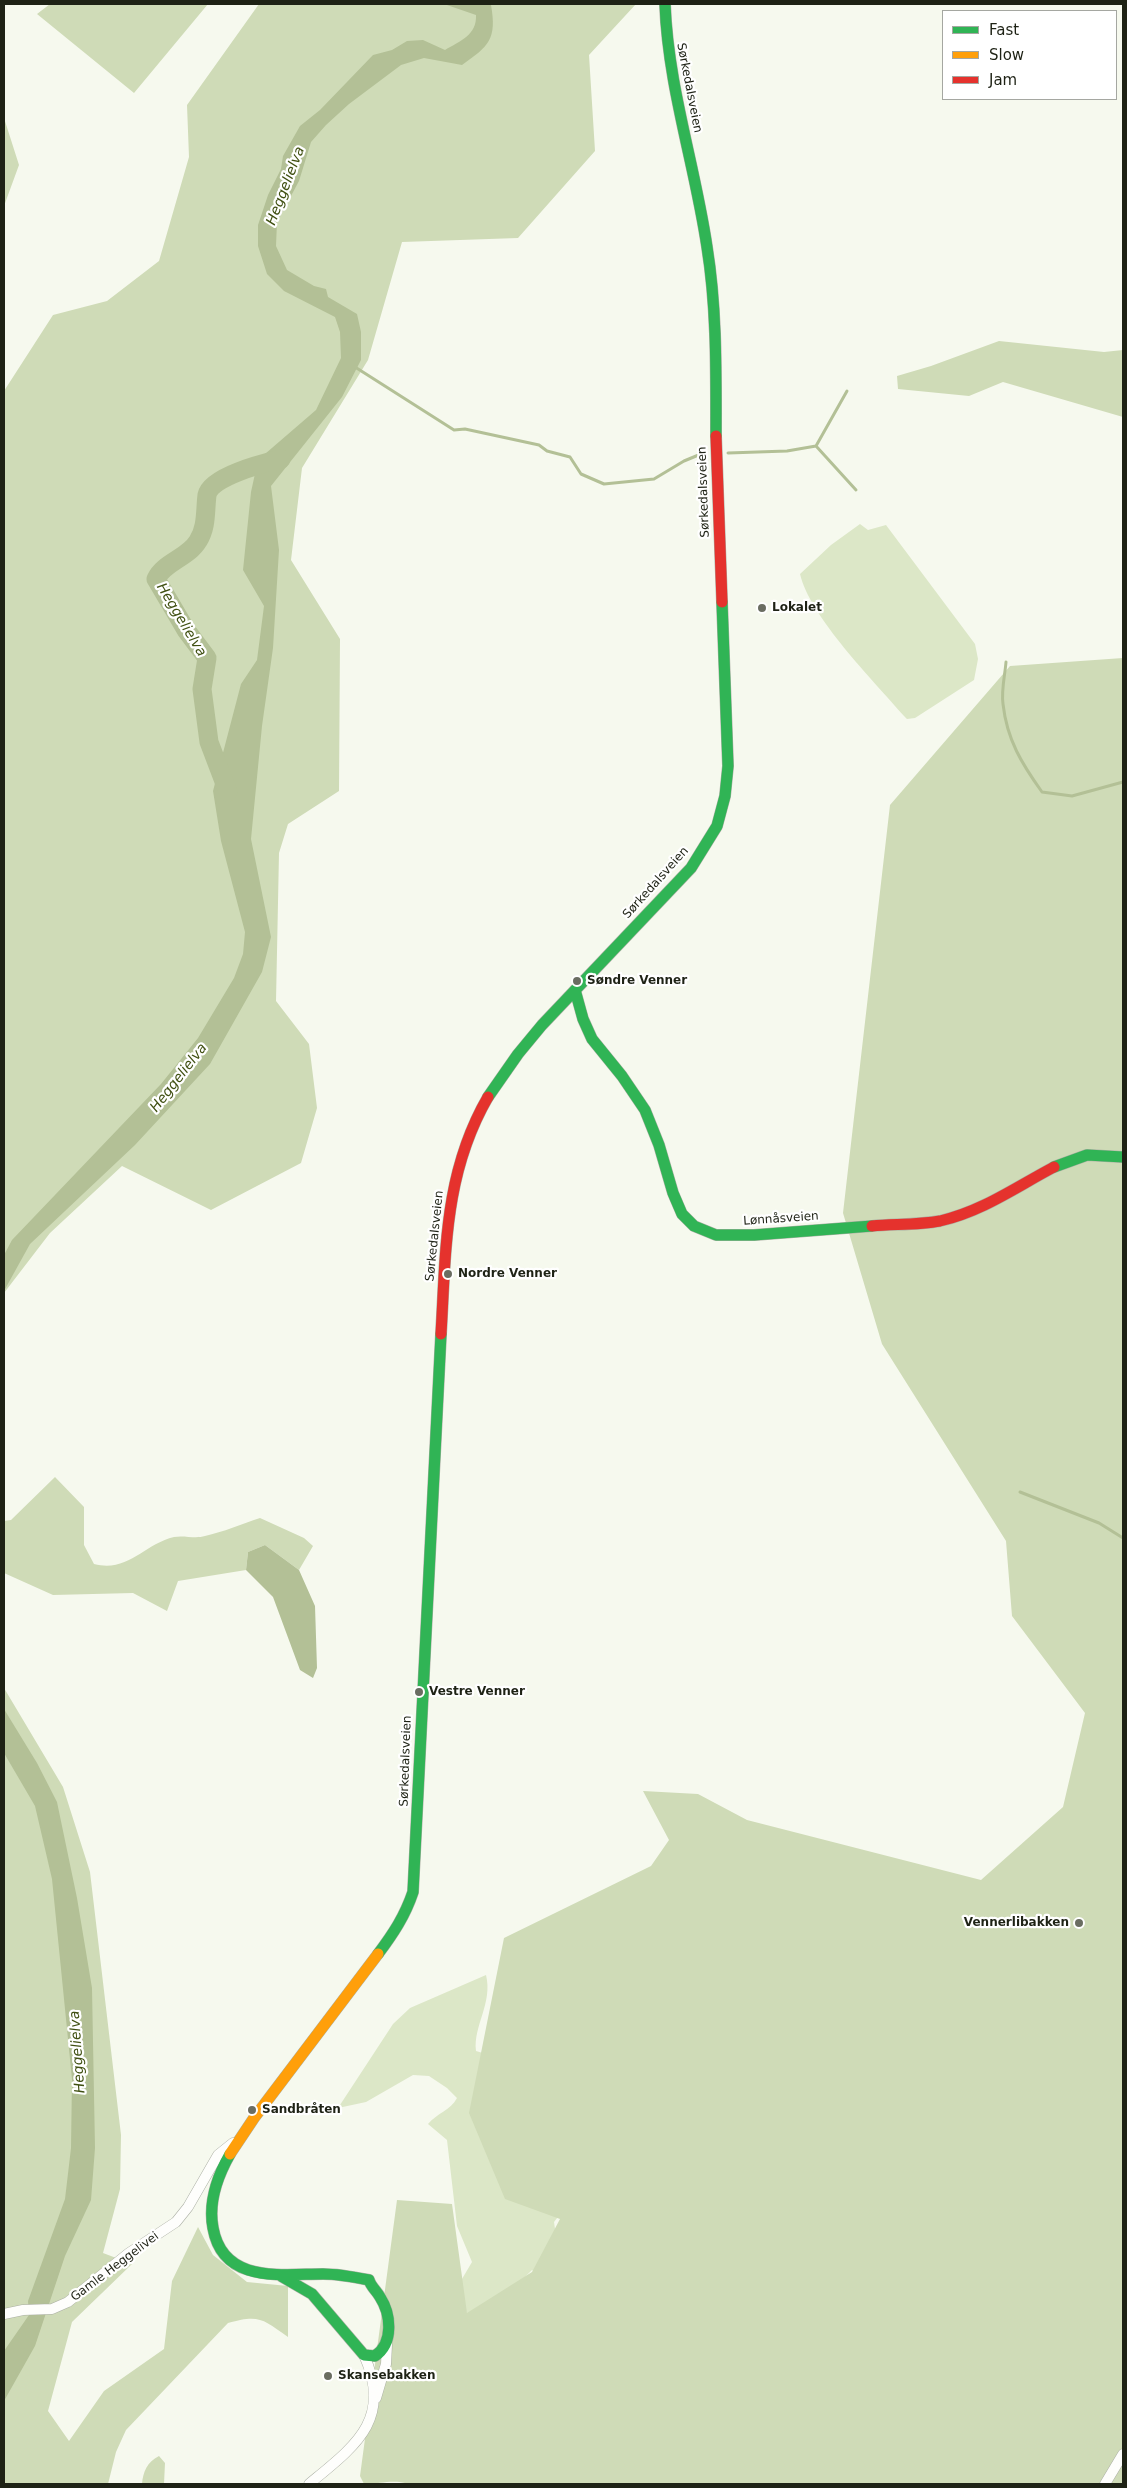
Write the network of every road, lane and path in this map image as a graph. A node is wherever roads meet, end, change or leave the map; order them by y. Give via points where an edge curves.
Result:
1 (665, 4) edge
2 (575, 990) junction
3 (1123, 1157) edge
4 (242, 2136) junction
5 (280, 2276) junction
6 (4, 2314) edge
7 (387, 2345) junction
8 (364, 2355) junction
9 (375, 2401) junction
10 (1123, 2454) edge
11 (309, 2484) edge
12 (1105, 2484) edge

1 - 2 street, Sørkedalsveien via 670,65 713,285 727,778 716,829 692,866
2 - 3 street, Lønnåsveien via 587,1030 645,1110 682,1214 694,1226 709,1233 754,1236 939,1221 997,1201 1074,1158 1100,1153
2 - 4 street, Sørkedalsveien via 510,1063 479,1112 463,1150 448,1215 413,1892 396,1930
4 - 5 street, Sørkedalsveien via 220,2174 214,2192 211,2213 214,2232 221,2250 233,2263 248,2270
4 - 6 street, Gamle Heggelivei via 218,2155 176,2222 129,2253 68,2302 52,2309
5 - 7 street, Sørkedalsveien via 337,2274 369,2280 379,2295 389,2322
5 - 8 street via 312,2294
7 - 8 street via 377,2355
7 - 9 street via 386,2364
8 - 9 street via 371,2370
9 - 11 street via 368,2424 354,2446
10 - 12 street

